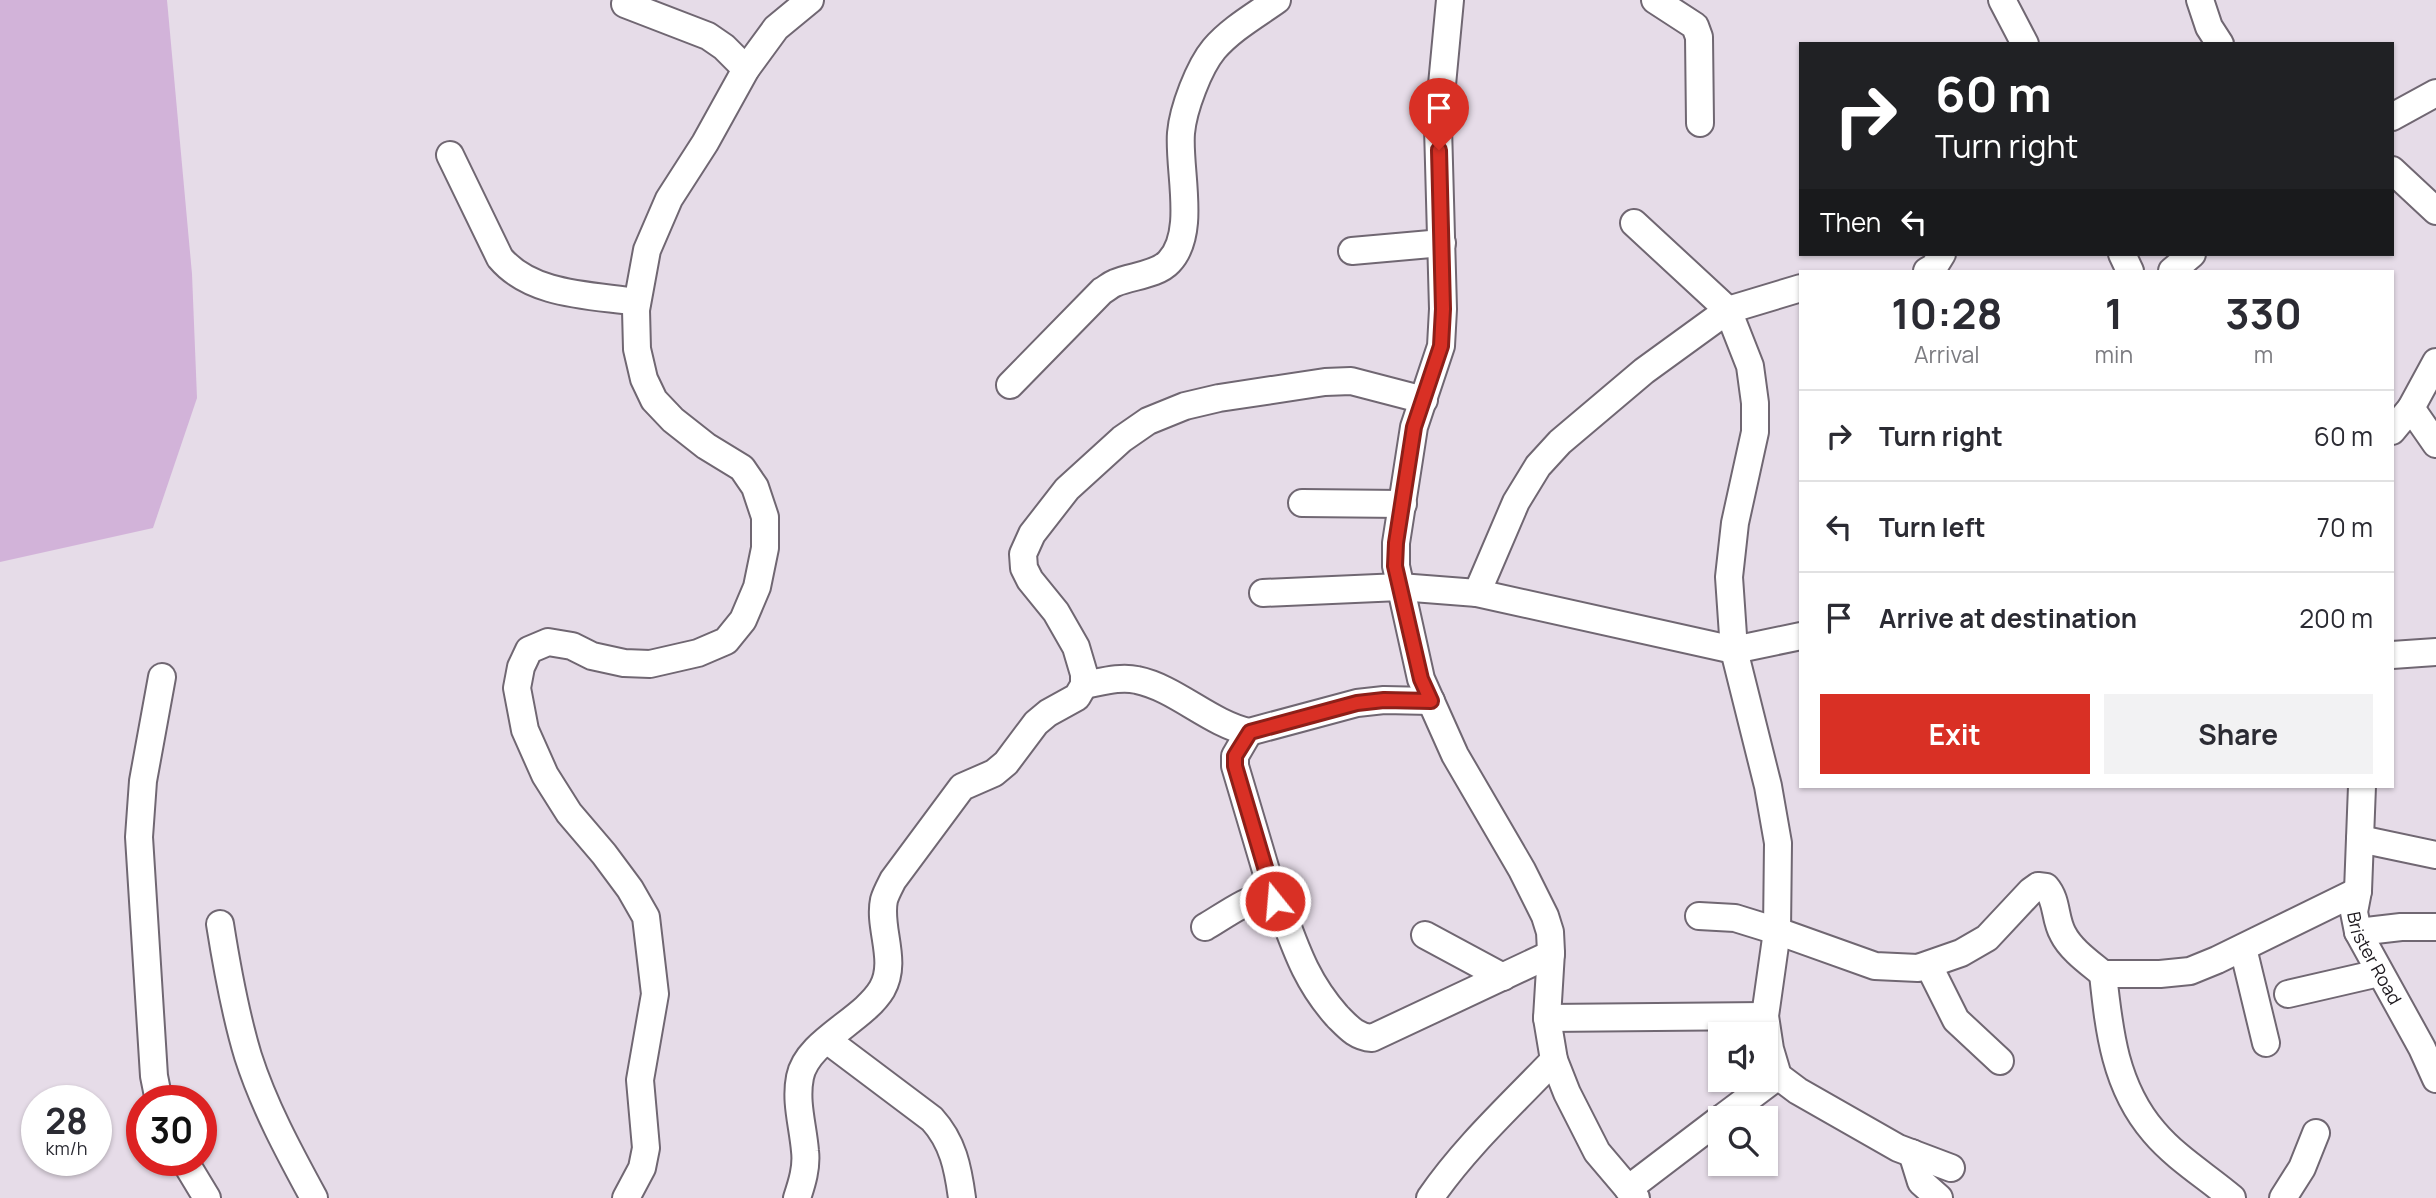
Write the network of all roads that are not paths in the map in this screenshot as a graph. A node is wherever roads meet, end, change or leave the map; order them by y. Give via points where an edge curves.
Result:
1 (810, 0) edge
2 (1277, 0) edge
3 (1450, 0) edge
4 (1655, 0) edge
5 (2002, 0) edge
6 (2200, 0) edge
7 (625, 4) dead end
8 (2024, 42) edge
9 (2219, 42) edge
10 (746, 69) junction
11 (2436, 93) edge
12 (2394, 116) edge
13 (1700, 123) dead end
14 (450, 155) dead end
15 (2394, 172) edge
16 (2436, 211) edge
17 (1634, 223) dead end
18 (1442, 243) junction
19 (1352, 251) dead end
20 (1941, 256) edge
21 (2190, 256) edge
22 (1929, 270) edge
23 (2173, 270) edge
24 (1799, 289) edge
25 (637, 302) junction
26 (1728, 310) junction
27 (2436, 362) edge
28 (1010, 385) dead end
29 (1424, 400) junction
30 (2410, 408) junction
31 (2394, 429) edge
32 (2436, 444) edge
33 (1302, 503) dead end
34 (1403, 504) junction
35 (1400, 587) junction
36 (1263, 593) dead end
37 (1477, 593) junction
38 (1799, 636) edge
39 (1734, 650) junction
40 (2436, 652) edge
41 (2394, 655) edge
42 (162, 677) dead end
43 (1084, 685) junction
44 (1431, 701) junction
45 (1250, 732) junction
46 (2362, 788) edge
47 (2360, 838) junction
48 (2436, 855) edge
49 (2358, 891) junction
50 (1275, 901) junction
51 (1699, 916) dead end
52 (220, 924) dead end
53 (1205, 927) dead end
54 (2436, 927) edge
55 (1777, 930) junction
56 (2358, 932) junction
57 (1425, 935) dead end
58 (2243, 948) junction
59 (1550, 954) junction
60 (1929, 966) junction
61 (2379, 973) junction
62 (2103, 974) junction
63 (1503, 976) junction
64 (2288, 995) dead end
65 (1765, 1016) junction
66 (1547, 1018) junction
67 (1766, 1022) edge
68 (827, 1040) junction
69 (2266, 1043) dead end
70 (1554, 1060) junction
71 (2000, 1061) dead end
72 (1778, 1076) edge
73 (2436, 1079) edge
74 (155, 1085) edge
75 (1757, 1092) edge
76 (1738, 1106) edge
77 (1708, 1130) edge
78 (2316, 1133) dead end
79 (1912, 1153) junction
80 (1951, 1168) dead end
81 (194, 1176) edge
82 (1632, 1194) edge
83 (207, 1198) edge
84 (314, 1198) edge
85 (626, 1198) edge
86 (797, 1198) edge
87 (962, 1198) edge
88 (1430, 1198) edge
89 (1939, 1198) edge
90 (2232, 1198) edge
91 (2283, 1198) edge

1 - 10 street via 776,28
2 - 28 street via 1213,50 1199,76 1181,132 1183,236 1168,264 1102,291
3 - 18 street via 1438,127
4 - 13 street via 1695,26
5 - 8 street
6 - 9 street
7 - 10 street via 708,36
10 - 25 street via 669,199 646,250
11 - 12 street
14 - 25 street via 509,269 548,288
15 - 16 street
17 - 26 street
18 - 19 street
18 - 29 street via 1441,346
20 - 22 street
21 - 23 street
24 - 26 street
25 - 85 street via 637,349 654,400 706,446 742,468 755,487 765,517 765,548 757,587 743,620 726,641 650,664 624,663 548,642 529,650 521,667 517,688 525,730 545,775 646,917 655,994 640,1080 646,1148 642,1168
26 - 37 street via 1644,372 1545,458 1516,502
26 - 39 street via 1750,366 1755,403 1755,432 1731,552
27 - 30 street
29 - 34 street via 1414,427
29 - 43 street via 1351,381 1325,382 1185,406 1148,421 1122,439 1067,489 1032,534 1023,554 1030,580 1076,647
30 - 31 street
30 - 32 street
33 - 34 street
34 - 35 street via 1395,566
35 - 36 street
35 - 37 street
35 - 44 street via 1421,679
37 - 39 street
38 - 39 street
39 - 55 street via 1778,843
40 - 41 street
42 - 74 street via 143,782 139,836
43 - 45 street via 1136,679 1234,729
43 - 68 street via 1077,697 1036,723 1006,763 962,787 893,880 884,897 888,967 884,985 874,1001
44 - 45 street via 1357,703
44 - 59 street via 1455,755 1545,916
45 - 50 street via 1235,756 1235,766
46 - 47 street, Brister Road
47 - 48 street
47 - 49 street, Brister Road
49 - 56 street, Brister Road via 2354,912
49 - 58 street
50 - 53 street via 1264,896 1252,900
50 - 63 street via 1308,978 1351,1031 1363,1037 1373,1038
51 - 55 street via 1727,917
52 - 84 street via 248,1056
54 - 56 street
55 - 60 street via 1875,966
55 - 65 street
56 - 61 street, Brister Road
57 - 63 street
58 - 62 street via 2190,971
58 - 69 street
59 - 63 street
59 - 66 street
60 - 62 street via 1987,938 2038,886 2046,887 2054,897 2063,936
60 - 71 street via 1956,1020
61 - 64 street
61 - 73 street, Brister Road
62 - 90 street via 2116,1064 2133,1103 2163,1141
65 - 66 street
65 - 67 street
66 - 70 street
68 - 86 street via 808,1058 800,1075 797,1097 806,1154
68 - 87 street via 946,1134
70 - 82 street via 1597,1152
70 - 88 street via 1493,1122
72 - 79 street
75 - 76 street
77 - 82 street
78 - 91 street
79 - 80 street
79 - 89 street via 1921,1182
81 - 83 street

